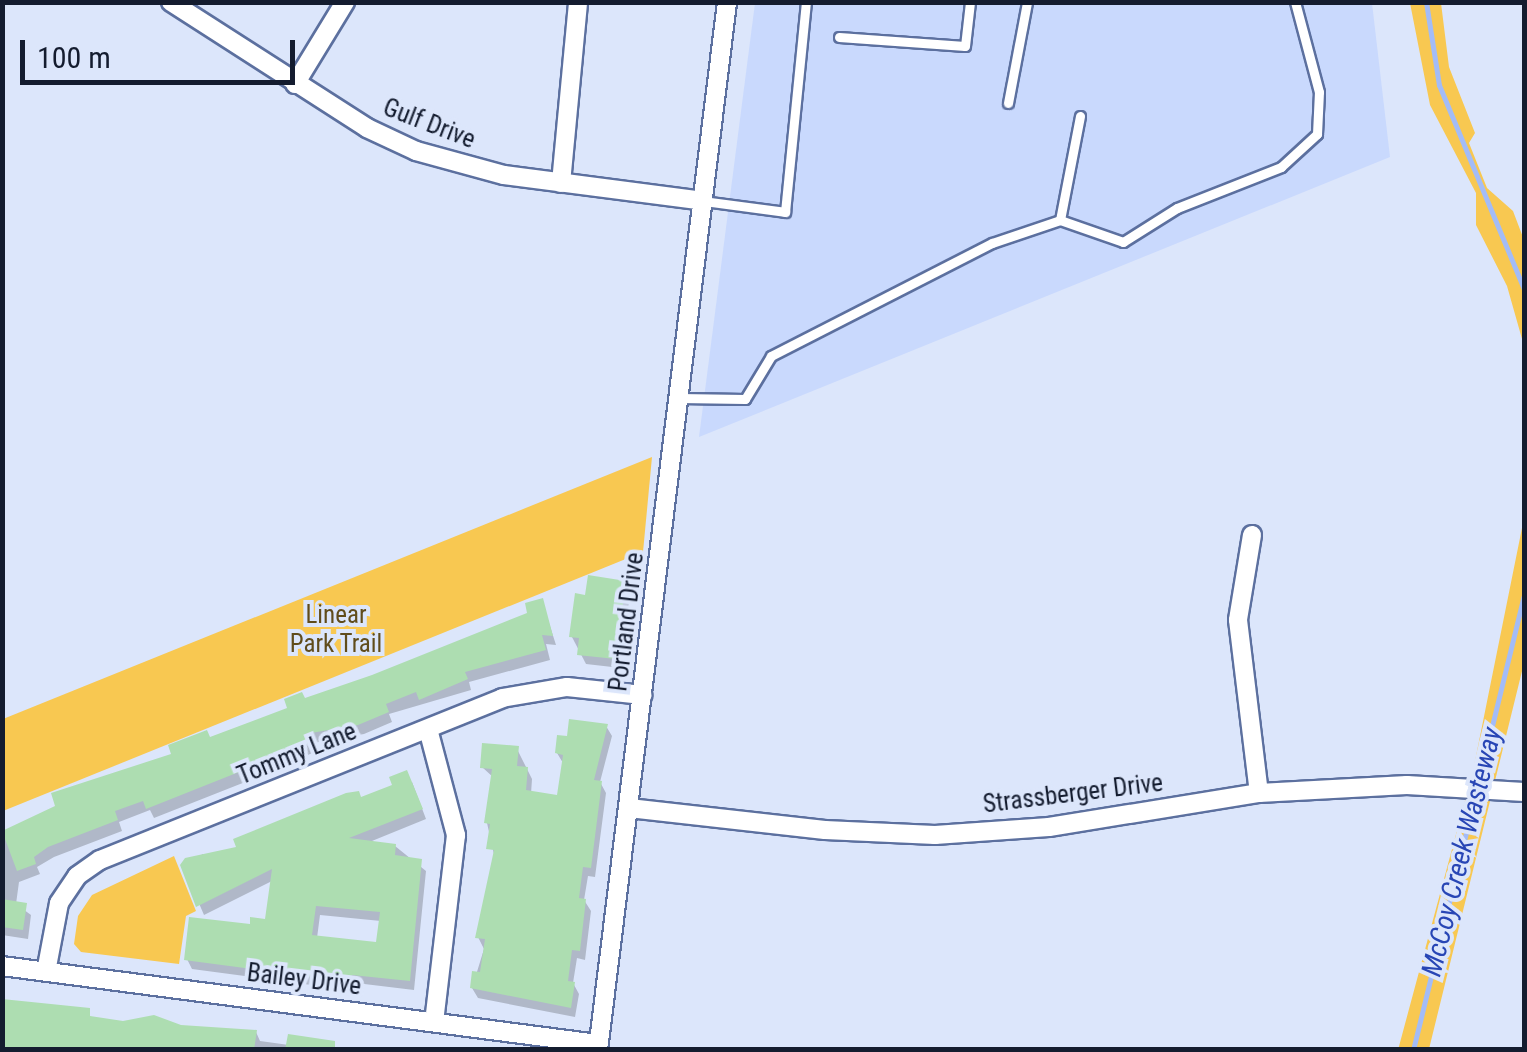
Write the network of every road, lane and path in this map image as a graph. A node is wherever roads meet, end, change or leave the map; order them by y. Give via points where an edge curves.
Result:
1 (171, 2) edge
2 (345, 2) edge
3 (578, 2) edge
4 (727, 2) edge
5 (806, 2) edge
6 (970, 2) edge
7 (1027, 2) edge
8 (1295, 2) edge
9 (839, 37) dead end
10 (295, 84) junction
11 (1008, 103) dead end
12 (1080, 116) dead end
13 (561, 183) junction
14 (702, 201) junction
15 (1060, 220) junction
16 (680, 398) junction
17 (1252, 535) dead end
18 (643, 695) junction
19 (428, 729) junction
20 (1258, 792) junction
21 (1524, 792) edge
22 (629, 808) junction
23 (2, 966) edge
24 (46, 972) junction
25 (434, 1022) junction
26 (598, 1047) edge

1 - 10 street, Gulf Drive
2 - 10 street
3 - 13 street
4 - 14 street, Portland Drive
5 - 14 lane via 784,212
6 - 9 lane via 964,46
7 - 11 lane
8 - 15 lane via 1318,92 1317,134 1280,168 1177,208 1123,242
10 - 13 street, Gulf Drive via 416,151
12 - 15 lane
13 - 14 street, Gulf Drive
14 - 16 street, Portland Drive
15 - 16 lane via 992,243 771,356 745,399
16 - 18 street, Portland Drive
17 - 20 street via 1238,620
18 - 19 street, Tommy Lane via 550,688 502,698
18 - 22 street, Portland Drive
19 - 24 street, Tommy Lane via 87,867 59,903
19 - 25 street via 456,834
20 - 21 street, Strassberger Drive via 1460,786
20 - 22 street, Strassberger Drive via 1049,828 936,835
22 - 26 street, Portland Drive
23 - 24 street, Bailey Drive
24 - 25 street, Bailey Drive
25 - 26 street, Bailey Drive

